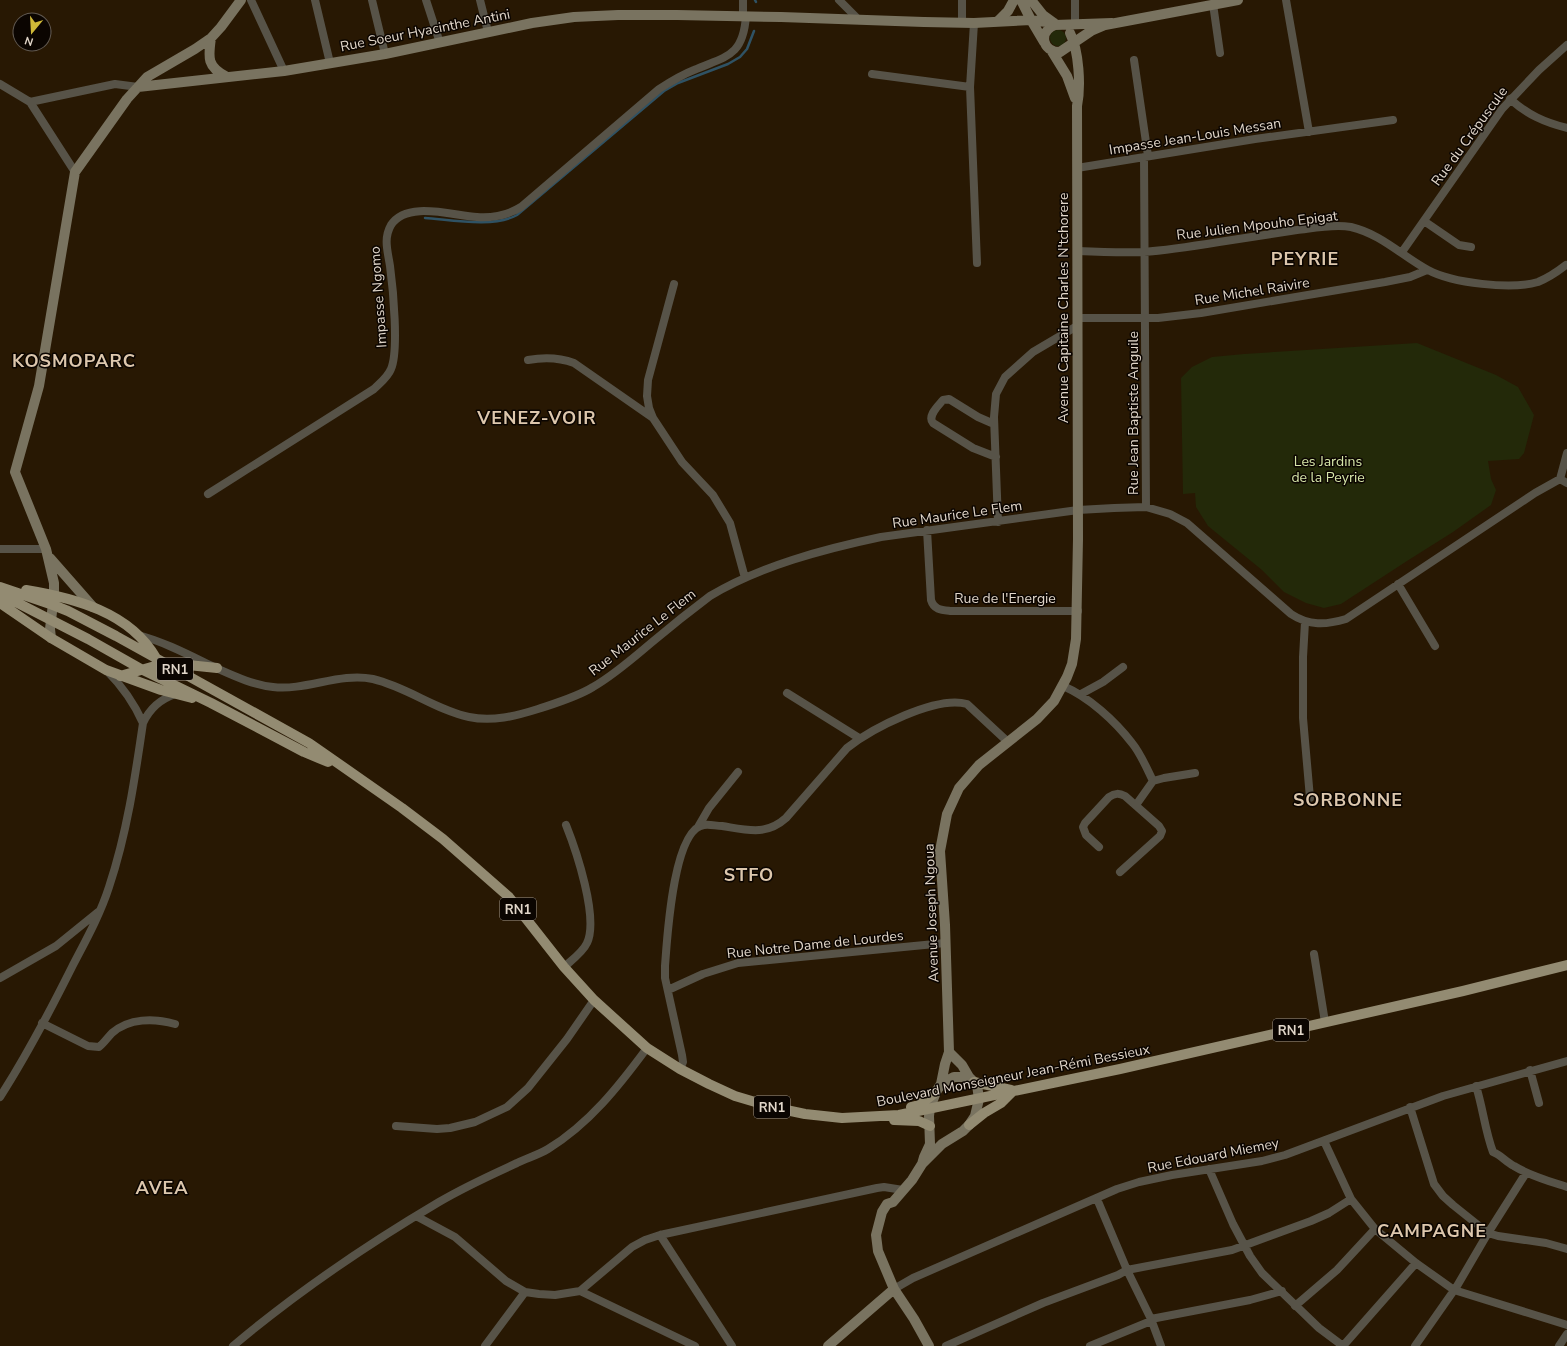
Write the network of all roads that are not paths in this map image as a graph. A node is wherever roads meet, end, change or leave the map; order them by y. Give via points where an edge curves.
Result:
1 (241, 0) edge
2 (251, 0) edge
3 (315, 0) edge
4 (372, 0) edge
5 (426, 0) edge
6 (480, 0) edge
7 (743, 0) edge
8 (839, 0) edge
9 (962, 0) edge
10 (1014, 0) edge
11 (1021, 0) edge
12 (1031, 0) edge
13 (1075, 0) edge
14 (1238, 0) edge
15 (1286, 0) edge
16 (1223, 1) edge
17 (1213, 4) junction
18 (744, 16) junction
19 (859, 20) junction
20 (1031, 20) junction
21 (1001, 22) junction
22 (962, 23) junction
23 (974, 23) junction
24 (1112, 23) junction
25 (1058, 24) junction
26 (1072, 29) junction
27 (488, 32) junction
28 (1083, 36) junction
29 (210, 38) junction
30 (1043, 40) junction
31 (440, 43) junction
32 (1071, 45) junction
33 (1567, 45) edge
34 (1051, 50) junction
35 (1220, 53) dead end
36 (385, 54) junction
37 (1077, 54) junction
38 (1134, 60) dead end
39 (330, 62) junction
40 (284, 71) junction
41 (872, 74) dead end
42 (227, 77) junction
43 (0, 84) edge
44 (138, 87) junction
45 (970, 87) junction
46 (1510, 99) junction
47 (30, 102) junction
48 (1077, 106) junction
49 (1393, 120) dead end
50 (1567, 128) edge
51 (1313, 131) junction
52 (1146, 157) junction
53 (1077, 168) junction
54 (75, 172) junction
55 (1424, 220) junction
56 (1471, 247) dead end
57 (1077, 251) junction
58 (1144, 252) junction
59 (1402, 252) junction
60 (976, 263) dead end
61 (1567, 265) edge
62 (1427, 270) junction
63 (674, 284) dead end
64 (1146, 318) junction
65 (1077, 322) junction
66 (528, 360) dead end
67 (653, 418) junction
68 (994, 424) junction
69 (1567, 452) edge
70 (996, 457) junction
71 (1563, 481) edge
72 (208, 494) dead end
73 (1146, 508) junction
74 (1078, 510) junction
75 (998, 522) junction
76 (927, 530) junction
77 (0, 549) edge
78 (47, 552) junction
79 (745, 578) junction
80 (1398, 584) junction
81 (0, 587) edge
82 (0, 594) edge
83 (54, 600) junction
84 (0, 603) edge
85 (94, 608) junction
86 (1078, 611) junction
87 (51, 620) junction
88 (1305, 622) junction
89 (138, 635) junction
90 (51, 638) junction
91 (1435, 646) dead end
92 (156, 663) junction
93 (167, 665) junction
94 (1123, 667) dead end
95 (217, 668) junction
96 (141, 669) junction
97 (106, 670) junction
98 (120, 676) junction
99 (1063, 686) junction
100 (787, 693) dead end
101 (176, 694) junction
102 (1080, 694) junction
103 (211, 703) junction
104 (143, 723) junction
105 (859, 738) junction
106 (1008, 742) junction
107 (341, 767) junction
108 (738, 772) dead end
109 (1195, 773) dead end
110 (1153, 781) junction
111 (1310, 798) dead end
112 (1136, 805) junction
113 (566, 825) dead end
114 (698, 826) junction
115 (1099, 847) dead end
116 (1120, 872) dead end
117 (101, 909) junction
118 (945, 943) junction
119 (1314, 954) dead end
120 (1567, 965) edge
121 (564, 967) junction
122 (0, 978) edge
123 (668, 990) junction
124 (594, 1000) junction
125 (1325, 1022) junction
126 (42, 1023) junction
127 (175, 1024) dead end
128 (647, 1048) junction
129 (949, 1052) junction
130 (1567, 1061) edge
131 (680, 1069) junction
132 (1530, 1070) junction
133 (971, 1080) junction
134 (1476, 1086) junction
135 (939, 1088) junction
136 (1013, 1091) junction
137 (0, 1097) edge
138 (979, 1099) junction
139 (1539, 1103) dead end
140 (1410, 1107) junction
141 (930, 1108) junction
142 (870, 1117) junction
143 (969, 1125) junction
144 (396, 1126) dead end
145 (930, 1130) junction
146 (956, 1135) junction
147 (1324, 1141) junction
148 (922, 1164) junction
149 (1209, 1169) junction
150 (1526, 1173) junction
151 (1567, 1188) edge
152 (903, 1190) junction
153 (1097, 1199) junction
154 (1351, 1199) junction
155 (416, 1216) junction
156 (1375, 1229) junction
157 (1488, 1232) junction
158 (660, 1235) junction
159 (1244, 1246) junction
160 (1567, 1248) edge
161 (1416, 1263) junction
162 (1127, 1270) junction
163 (894, 1289) junction
164 (1454, 1290) junction
165 (580, 1291) junction
166 (1282, 1291) junction
167 (525, 1292) junction
168 (1295, 1306) junction
169 (1151, 1320) junction
170 (1567, 1325) edge
171 (1567, 1334) edge
172 (233, 1346) edge
173 (485, 1346) edge
174 (695, 1346) edge
175 (732, 1346) edge
176 (828, 1346) edge
177 (930, 1346) edge
178 (946, 1346) edge
179 (1090, 1346) edge
180 (1161, 1346) edge
181 (1343, 1346) edge
182 (1415, 1346) edge
183 (1559, 1346) edge

1 - 29 main road
2 - 40 street
3 - 39 street
4 - 36 street
5 - 31 street
6 - 27 street
7 - 18 street, Impasse Ngomo
8 - 19 street
9 - 22 street
10 - 21 main road
11 - 20 main road
12 - 25 main road via 1043,15
13 - 26 street
14 - 16 main road
15 - 51 street
16 - 17 main road
17 - 24 main road
17 - 35 street
18 - 19 main road, Rue Soeur Hyacinthe Antini
18 - 27 main road, Rue Soeur Hyacinthe Antini via 574,17 544,20
18 - 72 street, Impasse Ngomo via 743,35 740,43 730,54 674,79 513,212 489,217 415,211 397,219 387,237 395,348 389,374 374,389
19 - 22 main road, Rue Soeur Hyacinthe Antini
20 - 21 main road, Rue Soeur Hyacinthe Antini
20 - 25 main road, Rue Soeur Hyacinthe Antini
20 - 30 main road
21 - 23 main road, Rue Soeur Hyacinthe Antini
21 - 30 main road via 1024,27
22 - 23 main road, Rue Soeur Hyacinthe Antini
23 - 45 street
24 - 26 main road
24 - 28 main road
25 - 26 main road
25 - 30 main road via 1046,31
26 - 32 main road
27 - 31 main road, Rue Soeur Hyacinthe Antini
28 - 32 main road
28 - 37 main road
29 - 42 main road via 210,60 213,67
29 - 44 main road via 147,77
30 - 34 main road
31 - 36 main road, Rue Soeur Hyacinthe Antini
32 - 34 main road via 1060,52
32 - 37 main road
33 - 46 street, Rue du Crépuscule
34 - 48 main road via 1070,83
36 - 39 main road, Rue Soeur Hyacinthe Antini
37 - 48 main road
38 - 52 street, Rue Jean Baptiste Anguile
39 - 40 main road, Rue Soeur Hyacinthe Antini
40 - 42 main road, Rue Soeur Hyacinthe Antini
41 - 45 street
42 - 44 main road, Rue Soeur Hyacinthe Antini
43 - 47 street
44 - 47 street via 115,84
44 - 54 main road via 127,98
45 - 60 street
46 - 50 street via 1534,117
46 - 55 street, Rue du Crépuscule
47 - 54 street
48 - 53 main road, Avenue Capitaine Charles N'tchorere
49 - 51 street, Impasse Jean-Louis Messan
51 - 52 street, Impasse Jean-Louis Messan
52 - 53 street, Impasse Jean-Louis Messan
52 - 58 street, Rue Jean Baptiste Anguile
53 - 57 main road, Avenue Capitaine Charles N'tchorere
54 - 78 main road via 39,386 15,472
55 - 56 street via 1459,245
55 - 59 street, Rue du Crépuscule
57 - 58 street, Rue Julien Mpouho Epigat
57 - 65 main road, Avenue Capitaine Charles N'tchorere
58 - 59 street, Rue Julien Mpouho Epigat via 1337,226 1363,230
58 - 64 street, Rue Jean Baptiste Anguile
59 - 62 street, Rue Julien Mpouho Epigat
61 - 62 street, Rue Julien Mpouho Epigat via 1547,278 1515,285 1451,279
62 - 64 street, Rue Michel Raivire via 1410,277 1344,289 1201,313
63 - 67 street via 648,380 647,396
64 - 65 street, Rue Michel Raivire
64 - 73 street, Rue Jean Baptiste Anguile
65 - 68 street via 1033,352 1005,377 996,394
65 - 74 main road, Avenue Capitaine Charles N'tchorere
66 - 67 street via 554,357 574,363
67 - 79 street via 682,462 713,495 730,523
68 - 70 street
68 - 70 street via 945,398 931,416 933,423 962,442
69 - 71 street
70 - 75 street
71 - 80 street via 1535,493
73 - 74 street, Rue Maurice Le Flem
73 - 88 street, Rue Maurice Le Flem via 1170,514 1187,524 1280,605
74 - 75 street, Rue Maurice Le Flem
74 - 86 main road, Avenue Joseph Ngoua
75 - 76 street, Rue Maurice Le Flem
76 - 79 street, Rue Maurice Le Flem via 849,544 793,560
76 - 86 street, Rue de l'Energie via 931,600 937,609
77 - 78 street
78 - 83 main road via 54,583
78 - 85 main road
79 - 95 street, Rue Maurice Le Flem via 723,587 710,596 635,658 592,688 552,705 509,717 470,717 452,712 396,686 372,679 358,677 273,687 236,677
80 - 88 street via 1346,619 1324,624
80 - 91 street
81 - 83 main road, Boulevard Monseigneur Jean-Rémi Bessieux / RN1
82 - 87 main road, Boulevard Monseigneur Jean-Rémi Bessieux / RN1
83 - 85 main road
83 - 87 main road
83 - 92 main road, Boulevard Monseigneur Jean-Rémi Bessieux / RN1
84 - 90 main road
85 - 89 main road via 122,622
86 - 99 main road, Avenue Joseph Ngoua via 1072,664
87 - 90 main road
87 - 96 main road, Boulevard Monseigneur Jean-Rémi Bessieux / RN1
88 - 111 street via 1303,718
89 - 92 main road via 151,650
89 - 95 street, Rue Maurice Le Flem
90 - 97 main road
92 - 93 main road, Boulevard Monseigneur Jean-Rémi Bessieux / RN1
92 - 96 main road
93 - 95 main road
93 - 107 main road, Boulevard Monseigneur Jean-Rémi Bessieux / RN1 via 309,743
94 - 102 street via 1103,682
96 - 98 main road
96 - 103 main road, Boulevard Monseigneur Jean-Rémi Bessieux / RN1
97 - 98 main road
97 - 104 street via 128,696
98 - 101 main road
99 - 102 street
99 - 106 main road, Avenue Joseph Ngoua via 1048,710
100 - 105 street
101 - 103 main road
101 - 104 street via 164,698 154,706
102 - 110 street via 1133,743
103 - 107 main road, Boulevard Monseigneur Jean-Rémi Bessieux / RN1 via 304,752
104 - 117 street via 131,803 116,865
105 - 106 street via 918,711 959,702 967,704
105 - 114 street via 837,758 786,818 776,826 754,831
106 - 118 main road, Avenue Joseph Ngoua via 969,776 959,788 947,814 940,851
107 - 121 main road, Boulevard Monseigneur Jean-Rémi Bessieux / RN1 via 443,839 509,897
108 - 114 street
109 - 110 street
110 - 112 street
112 - 115 street via 1120,794 1114,794 1085,823 1083,827 1086,835
112 - 116 street via 1162,829 1162,832
113 - 121 street via 587,896 590,924 586,946
114 - 123 street via 684,848 672,893 665,966
117 - 122 street via 56,946
117 - 126 street
118 - 123 street, Rue Notre Dame de Lourdes via 738,963 711,971
118 - 129 main road, Avenue Joseph Ngoua
119 - 125 street
120 - 125 main road, Boulevard Monseigneur Jean-Rémi Bessieux / RN1
121 - 124 main road, Boulevard Monseigneur Jean-Rémi Bessieux / RN1
123 - 131 street via 682,1055
124 - 128 main road, Boulevard Monseigneur Jean-Rémi Bessieux / RN1
124 - 144 street via 528,1088 507,1108 475,1122 450,1128 437,1130
125 - 136 main road, Boulevard Monseigneur Jean-Rémi Bessieux / RN1
126 - 127 street via 95,1047 99,1047 113,1032 124,1025 145,1020
126 - 137 street
128 - 131 main road, Boulevard Monseigneur Jean-Rémi Bessieux / RN1
128 - 155 street via 604,1101 585,1120 548,1149 457,1191
129 - 133 main road via 962,1065
129 - 135 main road, Avenue Joseph Ngoua
130 - 132 street, Rue Edouard Miemey
131 - 142 main road, Boulevard Monseigneur Jean-Rémi Bessieux / RN1 via 736,1096 772,1107 815,1116
132 - 134 street, Rue Edouard Miemey
132 - 139 street
133 - 135 main road via 954,1077
133 - 136 main road
133 - 138 main road via 979,1091
134 - 140 street, Rue Edouard Miemey
134 - 150 street via 1493,1152
135 - 141 main road, Avenue Joseph Ngoua
135 - 142 main road via 916,1106
136 - 138 main road, Boulevard Monseigneur Jean-Rémi Bessieux / RN1
136 - 143 main road via 1001,1103
138 - 141 main road, Boulevard Monseigneur Jean-Rémi Bessieux / RN1
138 - 143 main road via 978,1109
140 - 147 street, Rue Edouard Miemey
140 - 157 street via 1434,1184 1448,1200
141 - 142 main road, Boulevard Monseigneur Jean-Rémi Bessieux / RN1 via 899,1115
141 - 145 main road
142 - 145 main road via 919,1121
143 - 146 main road
145 - 146 main road via 945,1138
145 - 148 main road via 930,1144
146 - 148 main road via 942,1144
147 - 149 street, Rue Edouard Miemey via 1262,1161
147 - 154 street
148 - 152 main road
149 - 153 street, Rue Edouard Miemey via 1139,1182
149 - 159 street
150 - 151 street
150 - 157 street
152 - 158 street via 877,1188
152 - 163 main road via 882,1212 876,1235 880,1257
153 - 162 street
153 - 163 street, Rue Edouard Miemey via 913,1278
154 - 156 street
154 - 159 street via 1323,1216
155 - 167 street via 455,1238 506,1281
155 - 172 street via 302,1291
156 - 161 street
156 - 168 street via 1337,1270
157 - 160 street
157 - 164 street
158 - 165 street via 632,1247
158 - 175 street
159 - 162 street
159 - 166 street via 1262,1273
161 - 164 street
161 - 181 street
162 - 169 street
162 - 178 street via 1043,1303
163 - 176 main road
163 - 177 main road
164 - 170 street
164 - 182 street
165 - 167 street via 555,1295
165 - 174 street
166 - 168 street
166 - 169 street
167 - 173 street
168 - 181 street
169 - 179 street
169 - 180 street
171 - 183 street

